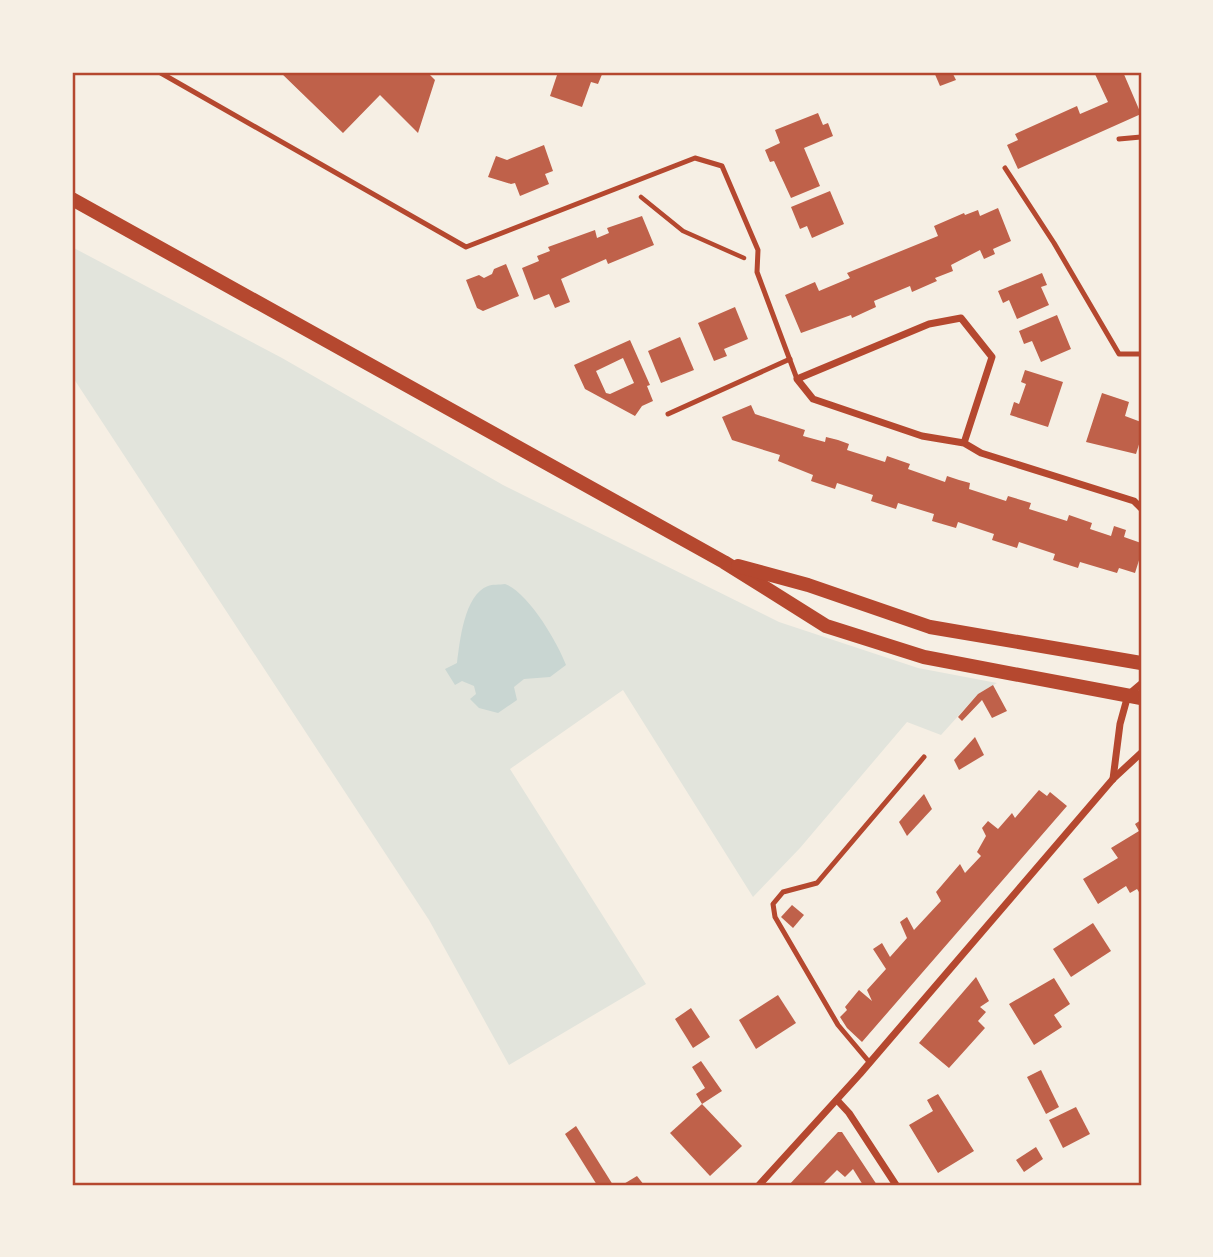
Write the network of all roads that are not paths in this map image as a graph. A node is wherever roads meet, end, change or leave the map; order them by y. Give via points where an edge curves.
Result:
1 (159, 72) edge
2 (1141, 137) edge
3 (1119, 139) dead end
4 (1005, 168) dead end
5 (72, 200) edge
6 (1141, 354) edge
7 (790, 359) junction
8 (797, 379) junction
9 (668, 414) dead end
10 (964, 443) junction
11 (1141, 508) edge
12 (724, 562) junction
13 (1141, 663) edge
14 (1141, 684) edge
15 (1135, 696) edge
16 (1141, 753) edge
17 (924, 757) dead end
18 (1113, 779) junction
19 (870, 1063) junction
20 (838, 1100) junction
21 (759, 1185) edge
22 (895, 1185) edge

1 - 7 lane via 466,247 695,158 722,166 758,250 757,272
2 - 3 lane
4 - 6 lane via 1119,354
5 - 12 main road
7 - 8 lane
7 - 9 lane
8 - 10 street via 813,400 922,436
8 - 10 street via 929,324 961,318 992,357
10 - 11 street via 981,453 1134,501
12 - 13 main road via 930,627
12 - 15 main road via 826,626 924,657
14 - 15 street
15 - 18 street via 1120,724
16 - 18 street
17 - 19 lane via 817,883 783,892 773,904 775,917 838,1025
18 - 19 street
19 - 20 street
20 - 21 street
20 - 22 street

